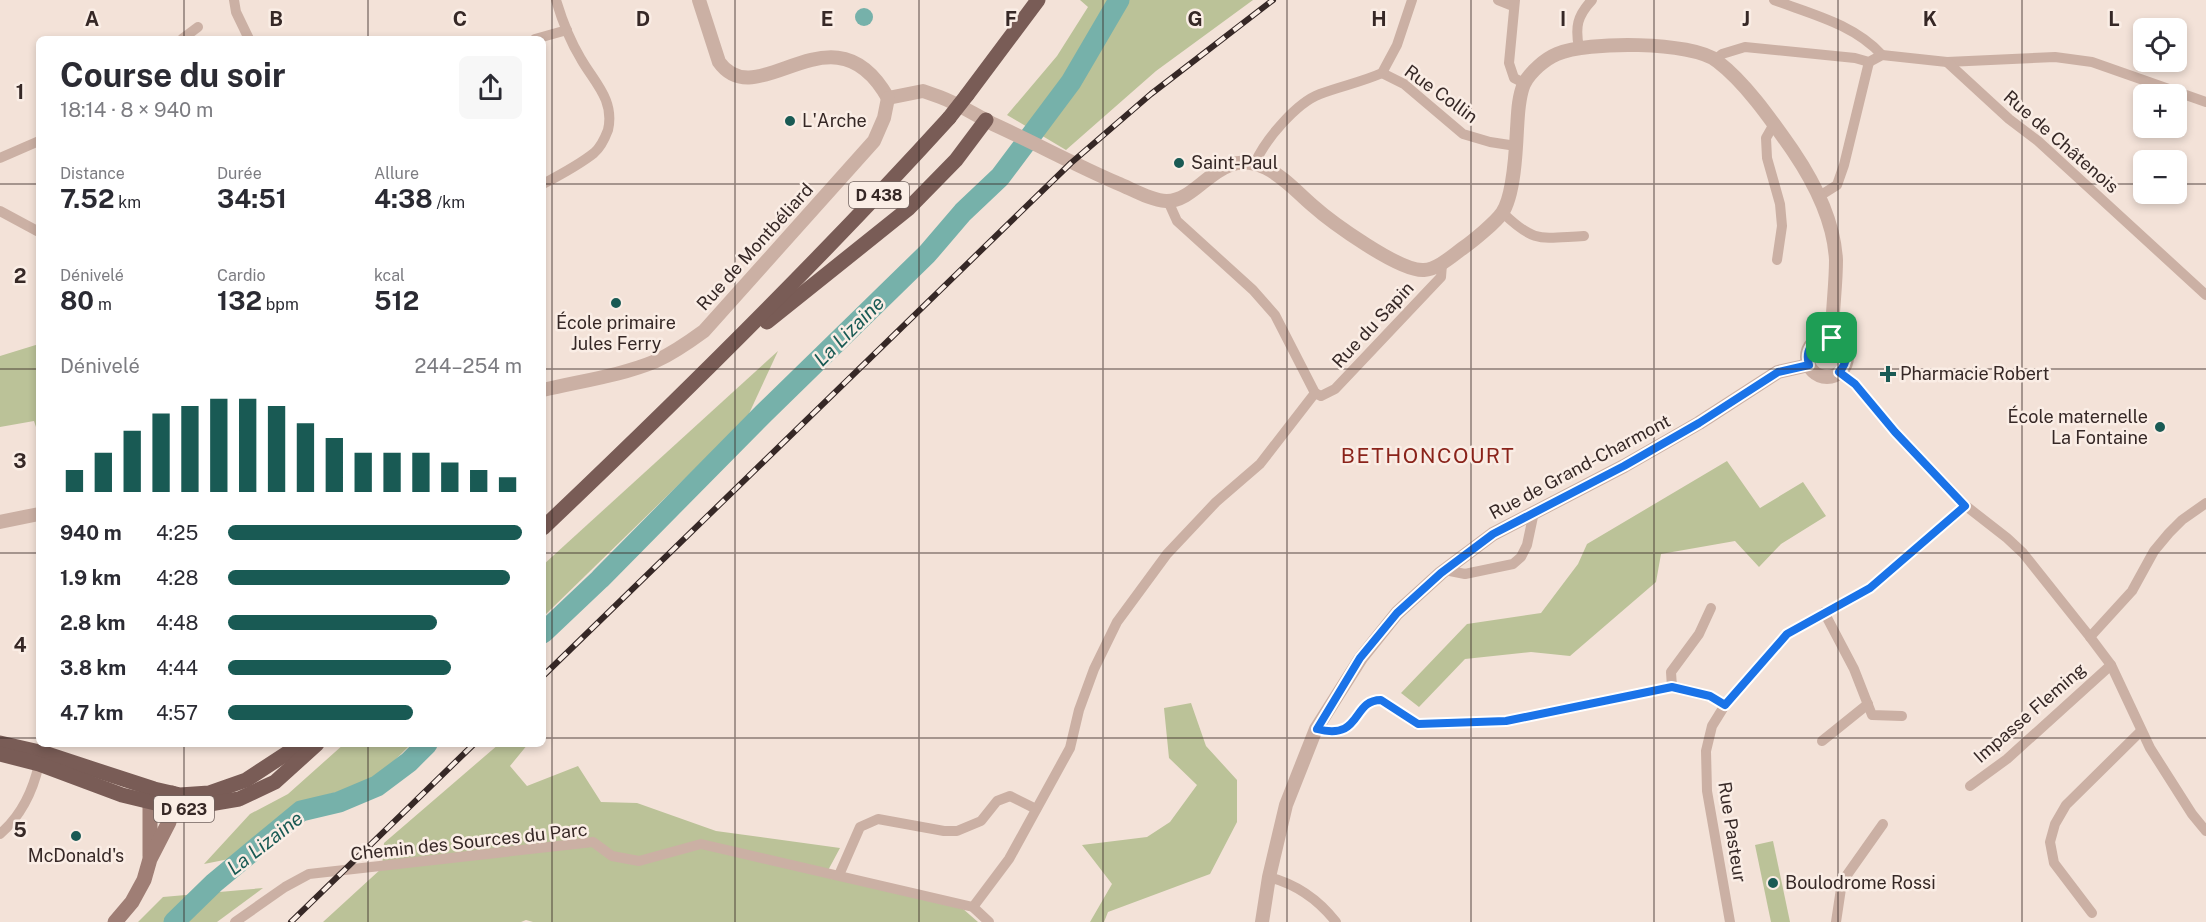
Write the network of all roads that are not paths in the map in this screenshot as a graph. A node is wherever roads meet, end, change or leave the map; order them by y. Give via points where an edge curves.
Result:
1 (234, 0) edge
2 (556, 0) edge
3 (699, 0) edge
4 (1038, 0) edge
5 (1412, 0) edge
6 (1498, 0) edge
7 (1592, 0) edge
8 (1774, 0) edge
9 (1514, 3) edge
10 (198, 27) dead end
11 (567, 30) junction
12 (186, 36) edge
13 (248, 36) edge
14 (546, 36) edge
15 (1579, 48) junction
16 (1882, 55) junction
17 (1716, 59) junction
18 (1869, 62) junction
19 (1947, 62) junction
20 (1382, 74) junction
21 (1524, 83) junction
22 (888, 98) junction
23 (2206, 102) edge
24 (991, 122) junction
25 (1774, 124) junction
26 (36, 142) edge
27 (1516, 146) junction
28 (0, 158) edge
29 (1255, 163) junction
30 (546, 182) edge
31 (1818, 197) junction
32 (1168, 201) junction
33 (0, 211) edge
34 (1503, 213) junction
35 (36, 230) edge
36 (1584, 236) dead end
37 (1777, 260) dead end
38 (1442, 264) junction
39 (2206, 295) edge
40 (1832, 338) junction
41 (730, 348) junction
42 (1809, 365) junction
43 (1839, 372) junction
44 (546, 389) edge
45 (1315, 393) junction
46 (2206, 503) edge
47 (1965, 506) junction
48 (1534, 512) junction
49 (36, 515) edge
50 (0, 522) edge
51 (546, 525) edge
52 (1445, 570) junction
53 (1711, 608) dead end
54 (1824, 612) junction
55 (2090, 637) junction
56 (2111, 665) junction
57 (1672, 687) junction
58 (1868, 704) junction
59 (1725, 705) junction
60 (1902, 716) dead end
61 (1317, 729) junction
62 (2141, 731) junction
63 (1822, 741) dead end
64 (0, 742) edge
65 (296, 747) edge
66 (314, 747) edge
67 (0, 754) edge
68 (44, 754) edge
69 (1970, 786) dead end
70 (152, 796) junction
71 (171, 801) junction
72 (1036, 809) junction
73 (1883, 824) dead end
74 (2206, 831) edge
75 (0, 834) edge
76 (150, 859) junction
77 (839, 875) junction
78 (1269, 877) junction
79 (974, 907) junction
80 (2092, 913) dead end
81 (115, 922) edge
82 (235, 922) edge
83 (989, 922) edge
84 (1262, 922) edge
85 (1336, 922) edge
86 (1730, 922) edge
87 (1836, 922) edge

1 - 13 street
2 - 11 street
3 - 22 street via 719,62 737,77 750,78 825,56 842,57 865,67
4 - 41 main road, D 438, bridge via 949,118
5 - 20 street via 1397,45
6 - 9 street
7 - 15 street via 1575,29
8 - 16 street via 1853,31
9 - 21 street via 1509,63 1514,78
10 - 12 street
11 - 14 street
11 - 30 street via 607,100 609,126 594,153
15 - 17 street via 1607,45 1692,50
15 - 21 street via 1544,60
16 - 18 street
16 - 19 street
17 - 18 street via 1745,47
17 - 25 street
18 - 31 street via 1837,185
19 - 23 street via 2055,57 2092,62
19 - 39 street, Rue de Châtenois
20 - 27 street, Rue Collin via 1404,84 1463,134
20 - 29 street via 1318,94 1302,104 1270,136
21 - 27 street
22 - 24 street via 923,91
22 - 44 street, Rue de Montbéliard via 874,141 704,331 656,361
24 - 32 street via 1127,187
24 - 41 main road via 908,208
25 - 31 street
25 - 37 street via 1766,138 1782,226
26 - 28 street
27 - 34 street
29 - 32 street via 1221,169
29 - 38 street via 1287,181 1315,208 1405,267 1424,270
31 - 40 street via 1831,227 1836,255
32 - 45 street via 1177,221 1275,315
33 - 35 street
34 - 36 street via 1532,236
34 - 38 street
38 - 45 street, Rue du Sapin via 1441,278 1335,390 1321,396
40 - 42 street via 1814,342 1808,353
40 - 43 street via 1845,350 1846,362
41 - 51 main road, D 438
42 - 43 street via 1822,376
42 - 48 street, Rue de Grand-Charmont via 1778,372 1694,426
43 - 47 street via 1855,384
45 - 72 street via 1260,464 1216,502 1167,554 1117,622 1094,669 1070,748
46 - 55 street via 2169,533 2132,591
47 - 54 street, Rue Pasteur via 1870,588
47 - 55 street via 2023,553
48 - 52 street, Rue de Grand-Charmont via 1493,534
48 - 52 street via 1527,544 1513,564 1465,574
49 - 50 street
52 - 61 street, Rue de Grand-Charmont via 1397,613 1360,658
53 - 57 street via 1699,634 1671,672
54 - 58 street
54 - 59 street, Rue Pasteur via 1787,634
55 - 56 street
56 - 62 street
56 - 69 street, Impasse Fleming via 2007,759
57 - 59 street via 1710,696
57 - 61 street via 1500,721 1418,724 1381,700 1374,700 1341,731
58 - 60 street via 1872,716
58 - 63 street
59 - 86 street, Rue Pasteur via 1712,726 1706,751 1707,791
61 - 78 street, Rue de Grand-Charmont via 1286,805
62 - 74 street
62 - 80 street via 2066,805 2050,842 2055,863
64 - 68 main road, D 623
65 - 71 main road, D 623 via 246,780
66 - 71 main road, D 623 via 275,782 239,799 180,809
67 - 68 main road, D 623
68 - 70 main road, D 623
68 - 75 street via 22,808
70 - 71 main road, D 623
70 - 76 main road
71 - 76 main road via 168,822
72 - 77 street via 1010,796 997,801 981,821 957,831 878,819 860,827
72 - 79 street via 1009,859
73 - 87 street via 1842,882
76 - 81 main road via 132,902
77 - 79 street, Chemin des Sources du Parc
77 - 82 street, Chemin des Sources du Parc via 701,844 639,861 612,856 593,842 309,874
78 - 84 street, Rue de Grand-Charmont
78 - 85 street via 1285,881 1318,901
79 - 83 street

